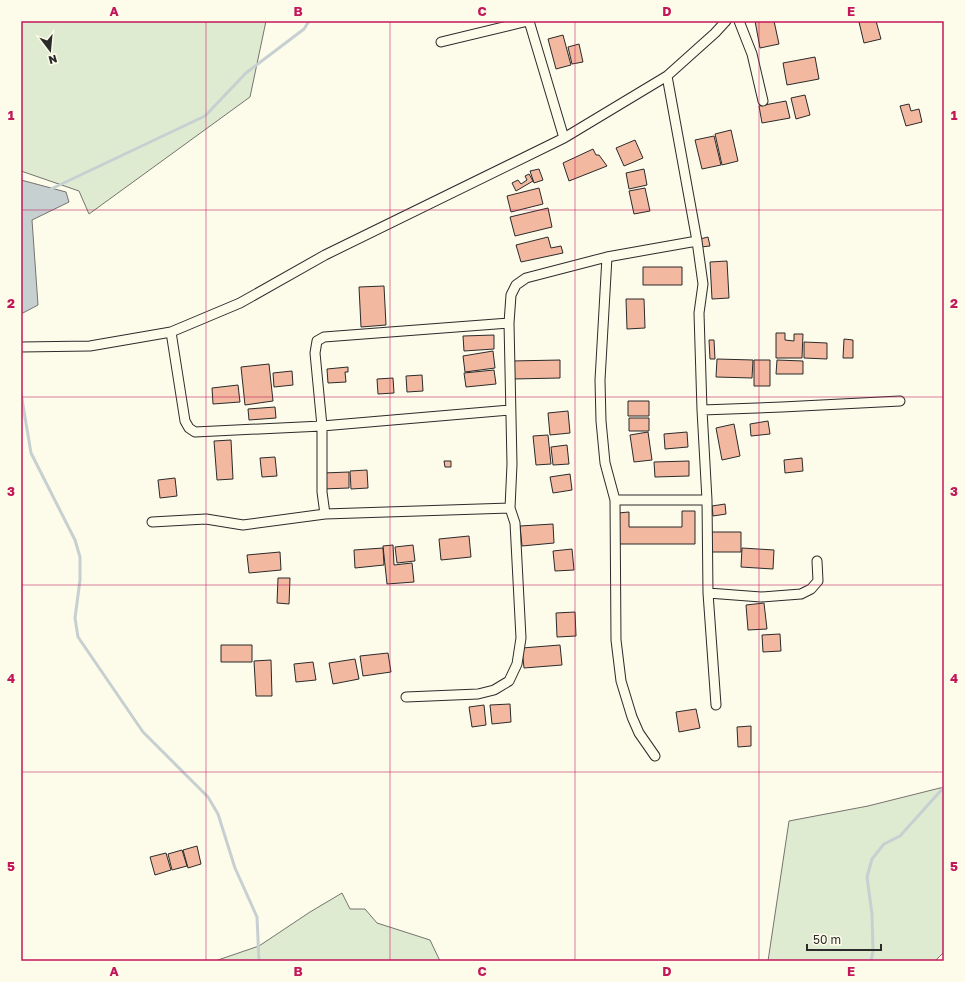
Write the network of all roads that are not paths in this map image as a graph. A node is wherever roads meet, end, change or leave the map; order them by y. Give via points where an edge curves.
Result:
1 (528, 21) edge
2 (726, 21) edge
3 (739, 21) edge
4 (441, 42) dead end
5 (667, 76) junction
6 (763, 101) dead end
7 (564, 138) junction
8 (697, 241) junction
9 (607, 257) junction
10 (509, 323) junction
11 (171, 332) junction
12 (21, 347) edge
13 (900, 401) dead end
14 (510, 410) junction
15 (702, 410) junction
16 (322, 426) junction
17 (615, 500) junction
18 (707, 500) junction
19 (510, 508) junction
20 (326, 514) junction
21 (152, 522) dead end
22 (817, 561) dead end
23 (708, 593) junction
24 (406, 697) dead end
25 (716, 705) dead end
26 (655, 756) dead end

1 - 4 street
1 - 7 street
2 - 5 street via 715,34
3 - 6 street via 752,54
5 - 7 street
5 - 8 street
7 - 11 street via 325,255 240,303
8 - 9 street
8 - 15 street via 703,284 699,313
9 - 10 street via 526,278 516,285 511,295
9 - 17 street via 600,380 601,422 605,463
10 - 14 street
10 - 16 street via 324,337 317,341 315,352
11 - 12 street via 90,346
11 - 16 street via 185,421 195,432
13 - 15 street
14 - 16 street
14 - 19 street
15 - 18 street
16 - 20 street via 322,492
17 - 18 street
17 - 26 street via 615,627 621,680 639,733
18 - 23 street
19 - 20 street
19 - 24 street via 515,523 521,638 517,664 509,681 494,690 478,694
20 - 21 street via 243,525 206,519
22 - 23 street via 818,581 812,589 801,594 761,597
23 - 25 street

